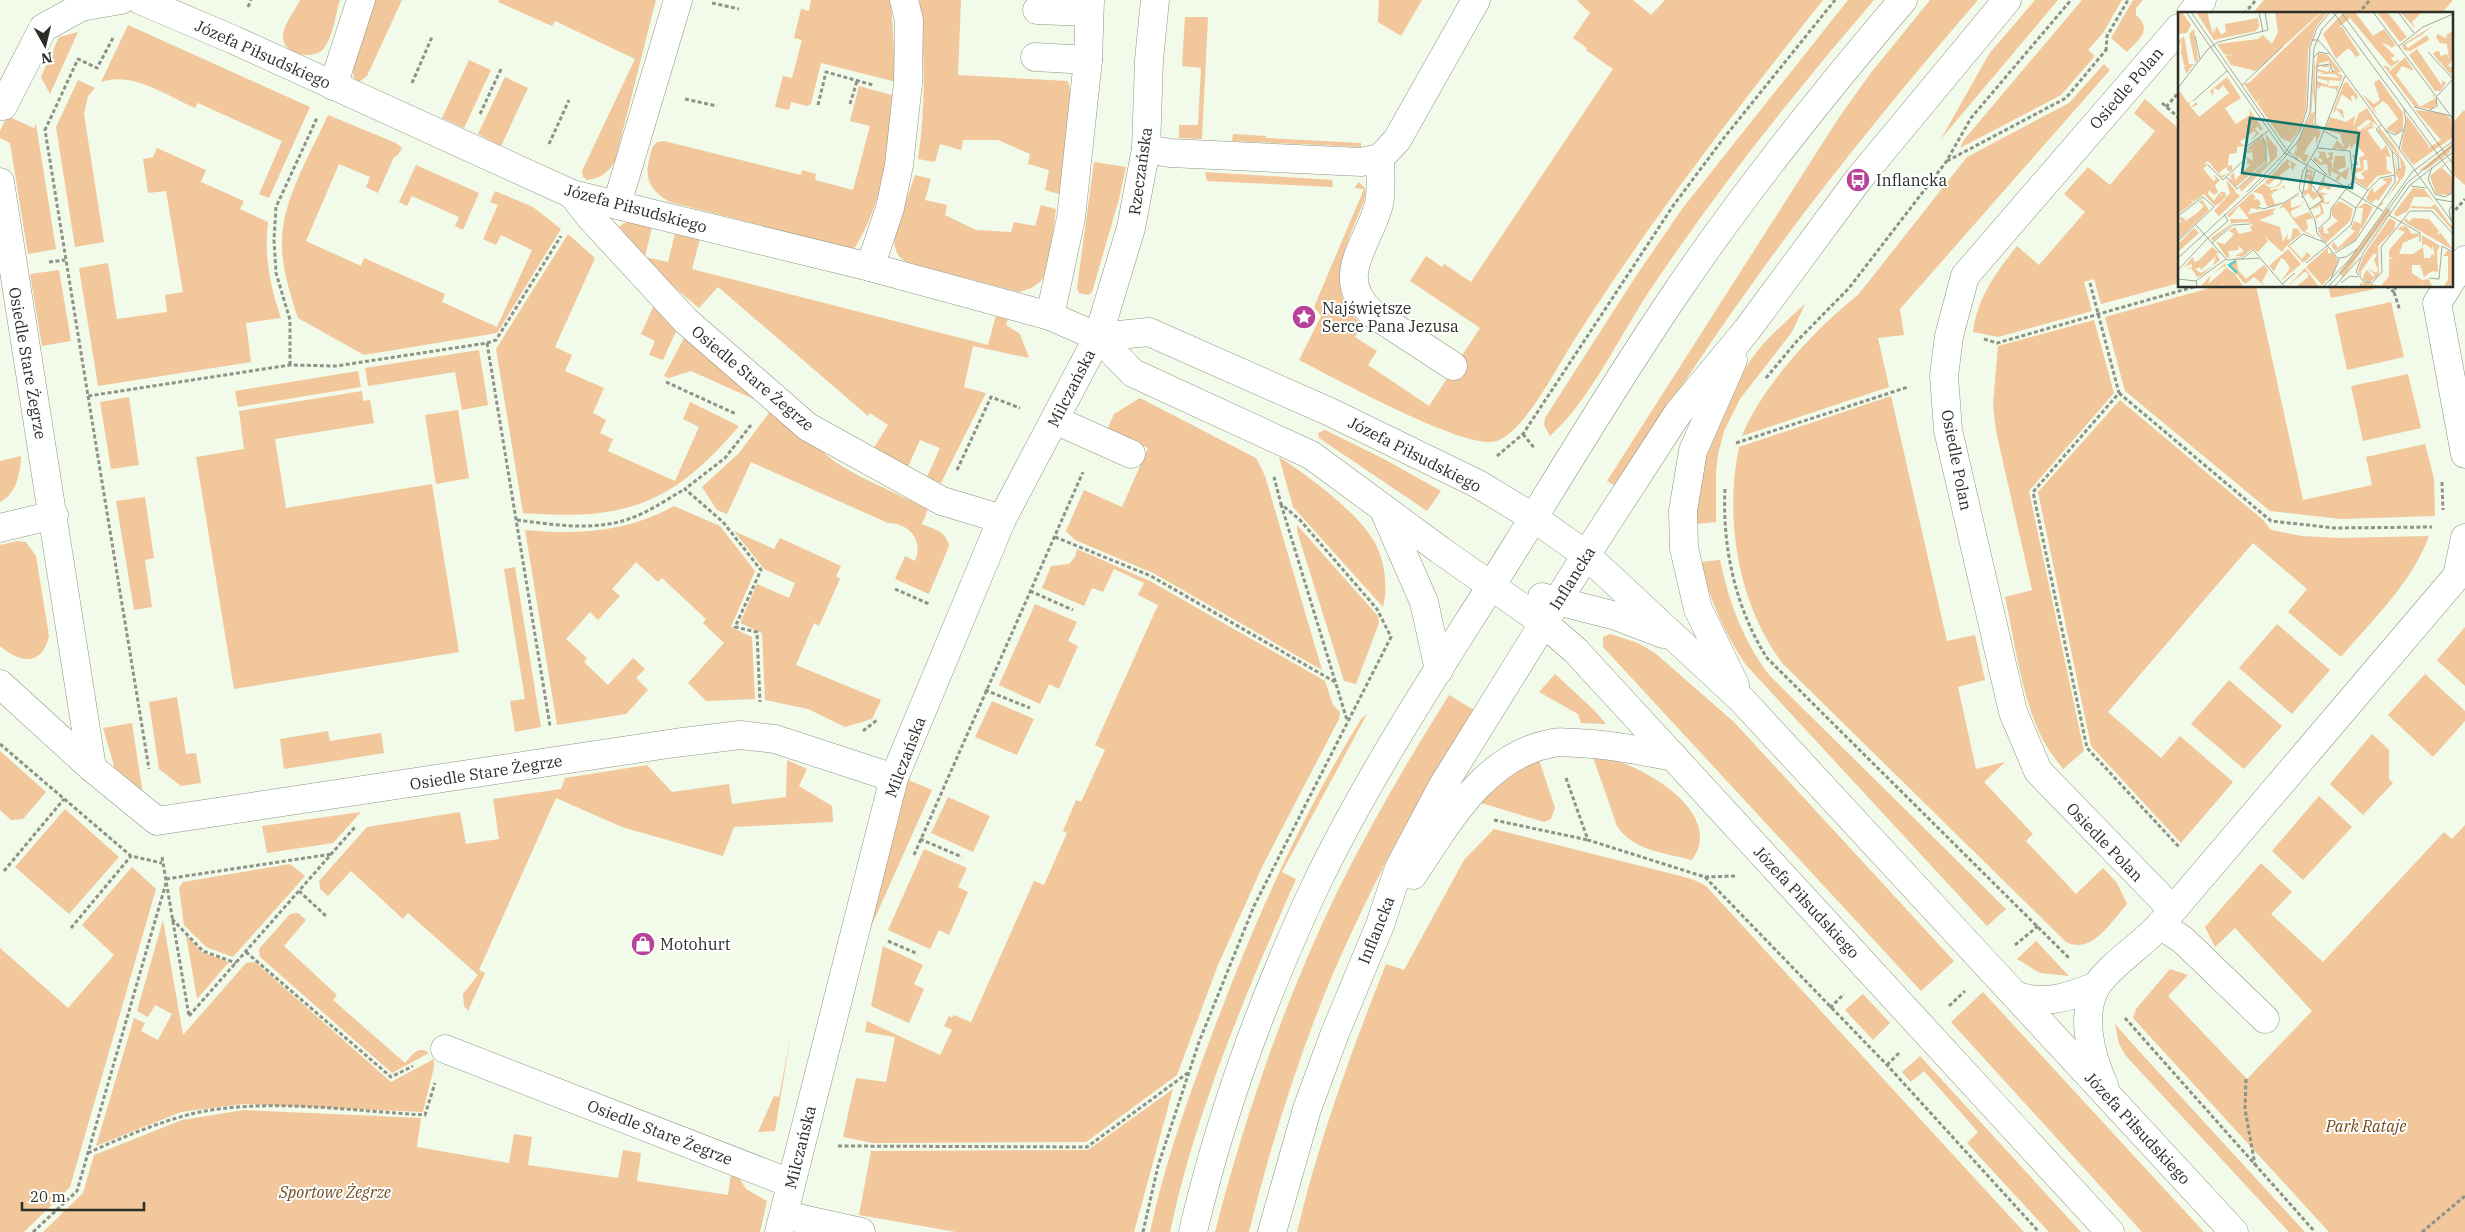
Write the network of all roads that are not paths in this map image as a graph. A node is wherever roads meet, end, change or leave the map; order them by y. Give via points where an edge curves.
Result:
1 (121, 0) edge
2 (140, 0) edge
3 (361, 0) edge
4 (678, 0) edge
5 (904, 0) edge
6 (1155, 0) edge
7 (1476, 0) edge
8 (1902, 0) edge
9 (2007, 0) edge
10 (2202, 0) edge
11 (1090, 6) edge
12 (1037, 10) dead end
13 (2193, 12) edge
14 (2178, 29) edge
15 (1035, 57) dead end
16 (1088, 60) junction
17 (333, 86) junction
18 (3, 106) dead end
19 (1146, 149) junction
20 (1380, 158) junction
21 (0, 182) edge
22 (572, 194) junction
23 (617, 204) junction
24 (2465, 260) edge
25 (870, 267) junction
26 (2452, 280) edge
27 (2447, 288) edge
28 (1050, 316) junction
29 (1747, 330) junction
30 (1098, 337) junction
31 (1453, 366) dead end
32 (1055, 420) junction
33 (1131, 454) dead end
34 (2465, 454) edge
35 (1381, 505) junction
36 (54, 515) junction
37 (1534, 518) junction
38 (1002, 520) junction
39 (0, 528) edge
40 (2453, 532) edge
41 (1586, 555) junction
42 (1492, 586) junction
43 (1551, 612) junction
44 (1692, 653) junction
45 (1439, 670) junction
46 (0, 684) edge
47 (1742, 700) junction
48 (1674, 757) junction
49 (92, 768) junction
50 (894, 778) junction
51 (2166, 917) junction
52 (1380, 925) junction
53 (2096, 986) junction
54 (2015, 995) junction
55 (2265, 1020) dead end
56 (445, 1049) road end
57 (2110, 1097) junction
58 (790, 1183) junction
59 (782, 1223) edge
60 (861, 1232) edge
61 (1192, 1232) edge
62 (1272, 1232) edge
63 (2110, 1232) edge
64 (2234, 1232) edge

1 - 18 street via 81,7 43,28
2 - 17 street, Józefa Piłsudskiego
3 - 17 street
4 - 23 street
5 - 25 street via 909,20 907,94 899,165 890,208
6 - 19 street, Rzeczańska
7 - 20 street via 1396,140
8 - 37 street via 1771,160 1685,280
9 - 29 street, Inflancka via 1858,180
10 - 13 street
11 - 12 street
11 - 16 street
14 - 51 street, Osiedle Polan via 1965,276 1949,336 1944,376 1948,430 2013,712 2038,772
15 - 16 street
16 - 28 street via 1071,218
17 - 22 street, Józefa Piłsudskiego
19 - 20 street via 1188,162 1361,162
19 - 30 street, Rzeczańska via 1132,228
20 - 31 street via 1379,203 1360,251 1354,275 1355,292 1372,313
21 - 36 street, Osiedle Stare Żegrze
22 - 23 street, Józefa Piłsudskiego
22 - 38 street, Osiedle Stare Żegrze via 686,320 808,426 942,501
23 - 25 street, Józefa Piłsudskiego
24 - 26 street
25 - 28 street, Józefa Piłsudskiego
27 - 34 street via 2437,303
28 - 30 street, Józefa Piłsudskiego
29 - 41 street, Inflancka via 1678,413
29 - 47 street via 1693,451 1683,511 1684,548 1698,609
30 - 32 street, Milczańska
30 - 35 street, Józefa Piłsudskiego via 1133,373 1311,455
30 - 37 street, Józefa Piłsudskiego via 1149,332 1330,412 1478,484
32 - 33 street
32 - 38 street, Milczańska
35 - 42 street, Józefa Piłsudskiego
35 - 45 street via 1424,602
36 - 39 street
36 - 49 street, Osiedle Stare Żegrze
37 - 41 street, Józefa Piłsudskiego
37 - 42 street
38 - 50 street, Milczańska
40 - 51 street via 2457,576
41 - 43 street, Inflancka
41 - 44 street, Józefa Piłsudskiego
42 - 43 street, Józefa Piłsudskiego
42 - 45 street
43 - 44 street, Józefa Piłsudskiego via 1649,627
43 - 48 street, Józefa Piłsudskiego via 1576,652
43 - 52 street, Inflancka via 1442,787 1399,868
44 - 47 street, Józefa Piłsudskiego
45 - 61 street via 1358,805 1313,892 1243,1064 1207,1173
46 - 49 street, Osiedle Stare Żegrze
47 - 54 street, Józefa Piłsudskiego
48 - 52 street via 1605,744 1554,742 1517,755 1479,783 1452,816
48 - 63 street, Józefa Piłsudskiego
49 - 50 street, Osiedle Stare Żegrze via 157,821 740,735 775,739
50 - 58 street, Milczańska
51 - 53 street
51 - 55 street, Osiedle Polan via 2183,940
52 - 62 street, Inflancka via 1355,980 1307,1109
53 - 54 street via 2057,999 2036,1001
53 - 57 street via 2088,1026 2098,1070
54 - 57 street, Józefa Piłsudskiego
56 - 58 street, Osiedle Stare Żegrze
57 - 64 street, Józefa Piłsudskiego
58 - 59 street, Milczańska
59 - 60 street

